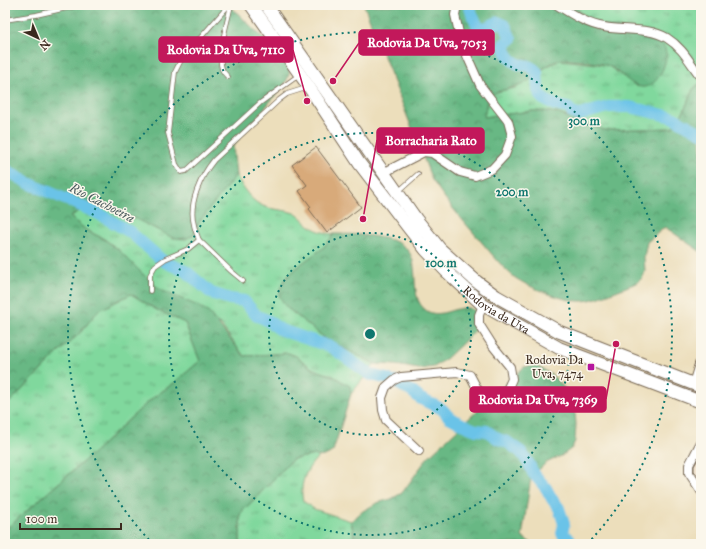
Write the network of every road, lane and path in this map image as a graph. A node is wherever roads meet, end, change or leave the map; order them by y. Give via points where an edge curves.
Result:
1 (80, 5) edge
2 (230, 5) edge
3 (251, 5) edge
4 (266, 5) edge
5 (457, 5) edge
6 (557, 5) edge
7 (5, 20) edge
8 (299, 74) junction
9 (228, 77) dead end
10 (701, 77) edge
11 (309, 87) junction
12 (383, 173) junction
13 (418, 174) dead end
14 (397, 193) junction
15 (199, 240) junction
16 (243, 281) dead end
17 (150, 291) dead end
18 (483, 305) junction
19 (701, 358) edge
20 (697, 385) edge
21 (701, 402) edge
22 (701, 442) edge
23 (419, 451) dead end
24 (701, 491) edge

1 - 7 lane
2 - 8 lane via 181,60 175,72 168,133 176,164 181,172 186,171 260,104
2 - 9 lane via 221,61 222,69
3 - 8 main road, Rodovia da Uva
4 - 12 main road, Rodovia da Uva
5 - 12 street via 455,15 461,42 480,84 508,121 512,136 505,154 492,169 475,176 460,172 432,153 424,152
6 - 10 street via 580,20 603,27 666,37 686,56
8 - 11 main road, Rodovia da Uva
11 - 15 lane via 287,94 278,100 206,169 195,195 193,208 193,224
11 - 18 main road, Rodovia da Uva via 359,163 426,250
12 - 14 main road, Rodovia da Uva
13 - 14 lane
14 - 20 main road, Rodovia da Uva via 440,249 496,296 560,332
15 - 16 lane
15 - 17 lane via 188,249 155,266 150,275
18 - 21 main road, Rodovia da Uva via 559,348
18 - 23 street via 478,324 510,367 512,379 507,390 490,394 479,392 470,375 457,372 401,377 394,380 386,387 382,398 386,420
19 - 20 street
22 - 24 street via 689,465 689,473

